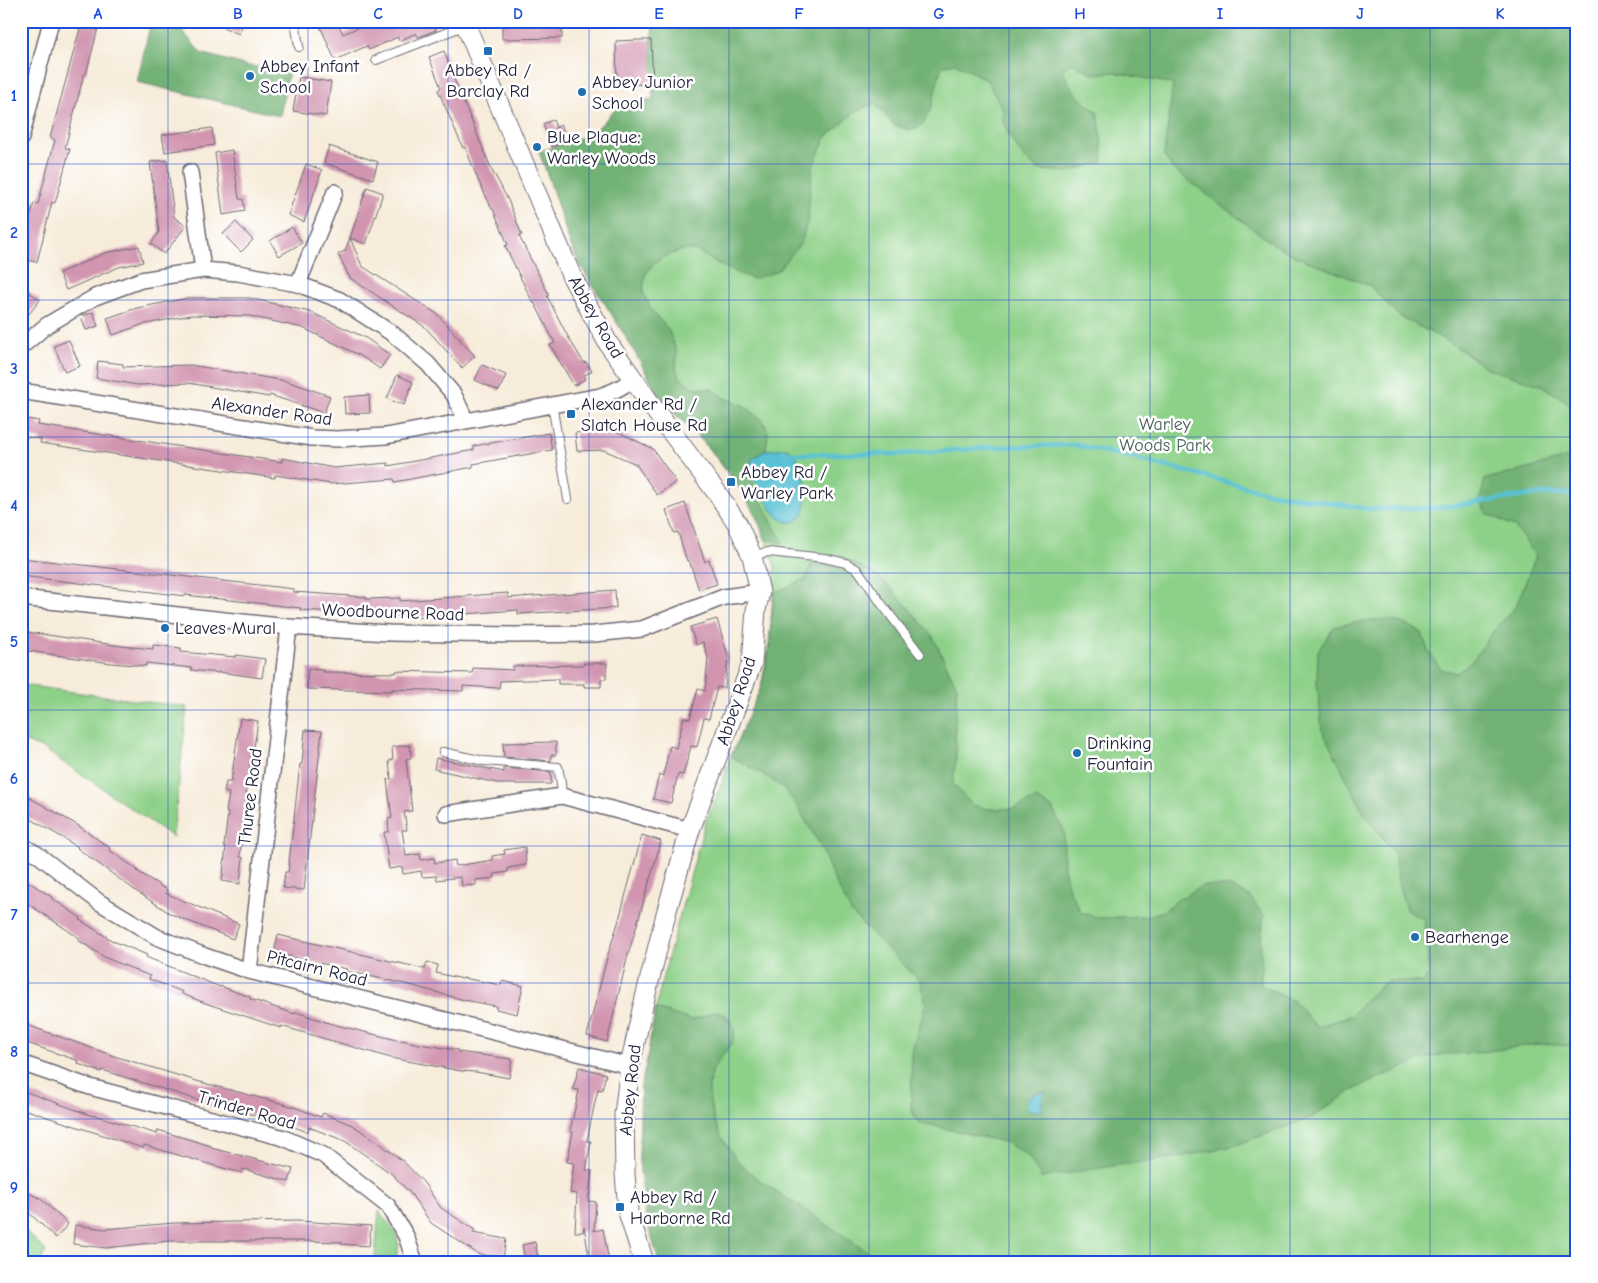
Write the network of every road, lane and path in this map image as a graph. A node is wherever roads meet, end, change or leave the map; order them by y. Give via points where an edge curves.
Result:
1 (51, 21) edge
2 (295, 21) edge
3 (465, 23) edge
4 (299, 46) dead end
5 (376, 60) dead end
6 (21, 138) edge
7 (190, 172) dead end
8 (334, 192) dead end
9 (203, 270) junction
10 (298, 284) junction
11 (21, 347) edge
12 (633, 379) junction
13 (21, 391) edge
14 (552, 404) junction
15 (466, 421) junction
16 (568, 500) dead end
17 (752, 556) junction
18 (760, 592) junction
19 (21, 598) edge
20 (289, 627) junction
21 (920, 654) dead end
22 (442, 752) dead end
23 (562, 796) junction
24 (446, 814) dead end
25 (690, 830) junction
26 (21, 845) edge
27 (249, 970) junction
28 (21, 1063) edge
29 (630, 1066) junction
30 (415, 1262) edge
31 (644, 1262) edge

1 - 6 street
2 - 4 lane
3 - 5 lane
3 - 12 street, Abbey Road via 571,275 608,343
7 - 9 street
8 - 10 street
9 - 10 street
9 - 11 street via 141,280 95,297 47,325
10 - 15 street via 340,300 393,334 428,364 454,395
12 - 14 street, Alexander Road via 613,392
12 - 17 street, Abbey Road via 717,493
13 - 15 street, Alexander Road via 312,438 386,436
14 - 15 street, Alexander Road
14 - 16 lane
17 - 18 street, Abbey Road
17 - 21 lane via 770,552 815,556 846,563 858,570
18 - 20 street, Woodbourne Road via 724,597 642,629 594,634 389,633
18 - 25 street, Abbey Road via 752,663
19 - 20 street, Woodbourne Road
20 - 27 street, Thuree Road
22 - 23 lane via 484,761 558,767
23 - 24 street
23 - 25 street
25 - 29 street, Abbey Road via 667,910
26 - 27 street, Pitcairn Road via 99,902 158,937
27 - 29 street, Pitcairn Road
28 - 30 street, Trinder Road via 90,1088 284,1138 323,1155 388,1206 406,1236
29 - 31 street, Abbey Road via 624,1115 625,1174 628,1212

